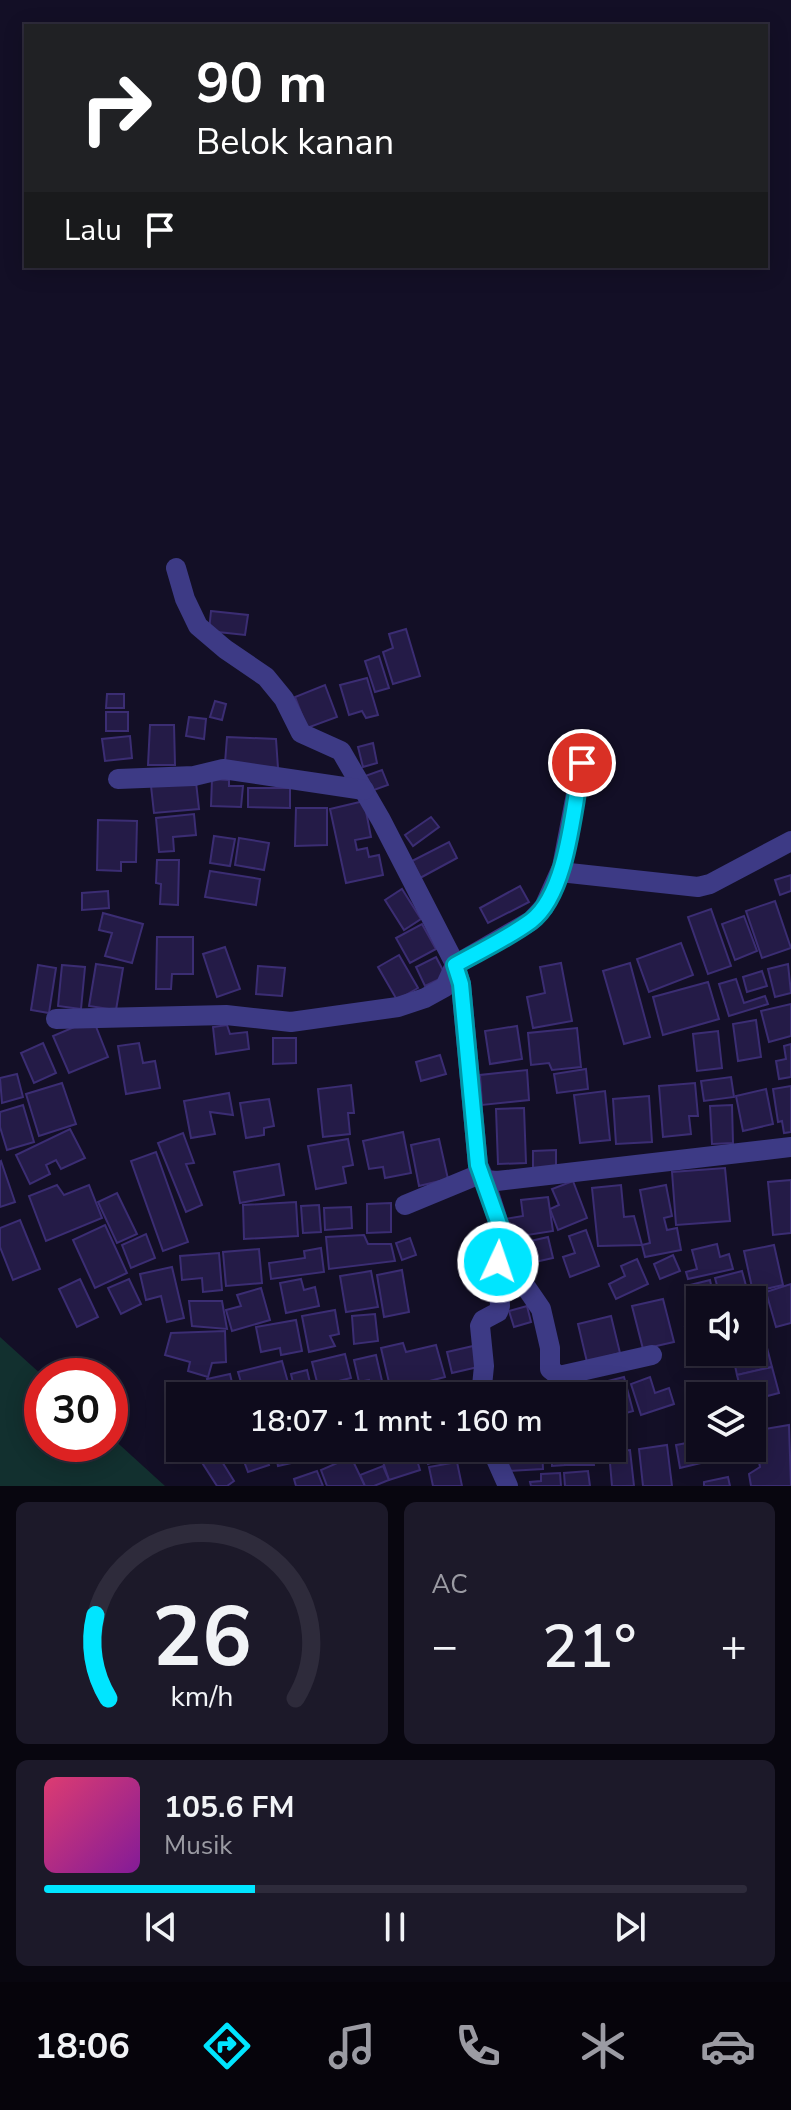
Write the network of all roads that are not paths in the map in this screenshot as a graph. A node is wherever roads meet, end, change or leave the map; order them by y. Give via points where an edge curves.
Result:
1 (176, 568) dead end
2 (582, 763) dead end
3 (118, 779) dead end
4 (364, 790) junction
5 (791, 841) edge
6 (560, 872) junction
7 (455, 965) junction
8 (56, 1019) dead end
9 (791, 1147) edge
10 (482, 1177) junction
11 (405, 1205) dead end
12 (506, 1244) junction
13 (652, 1355) dead end
14 (482, 1382) edge
15 (497, 1462) edge
16 (508, 1486) edge

1 - 4 street via 198,626 266,677 301,733 341,751
2 - 6 street
3 - 4 street via 194,776 223,769
4 - 7 street
5 - 6 street via 698,887
6 - 7 street via 544,907 531,921
7 - 8 street via 445,987 425,998 398,1007 291,1022 226,1015
7 - 10 street
9 - 10 street via 497,1181
10 - 11 street
10 - 12 street
12 - 13 street via 513,1268 541,1309 553,1374
12 - 14 street via 498,1262 500,1306 480,1326
15 - 16 street

